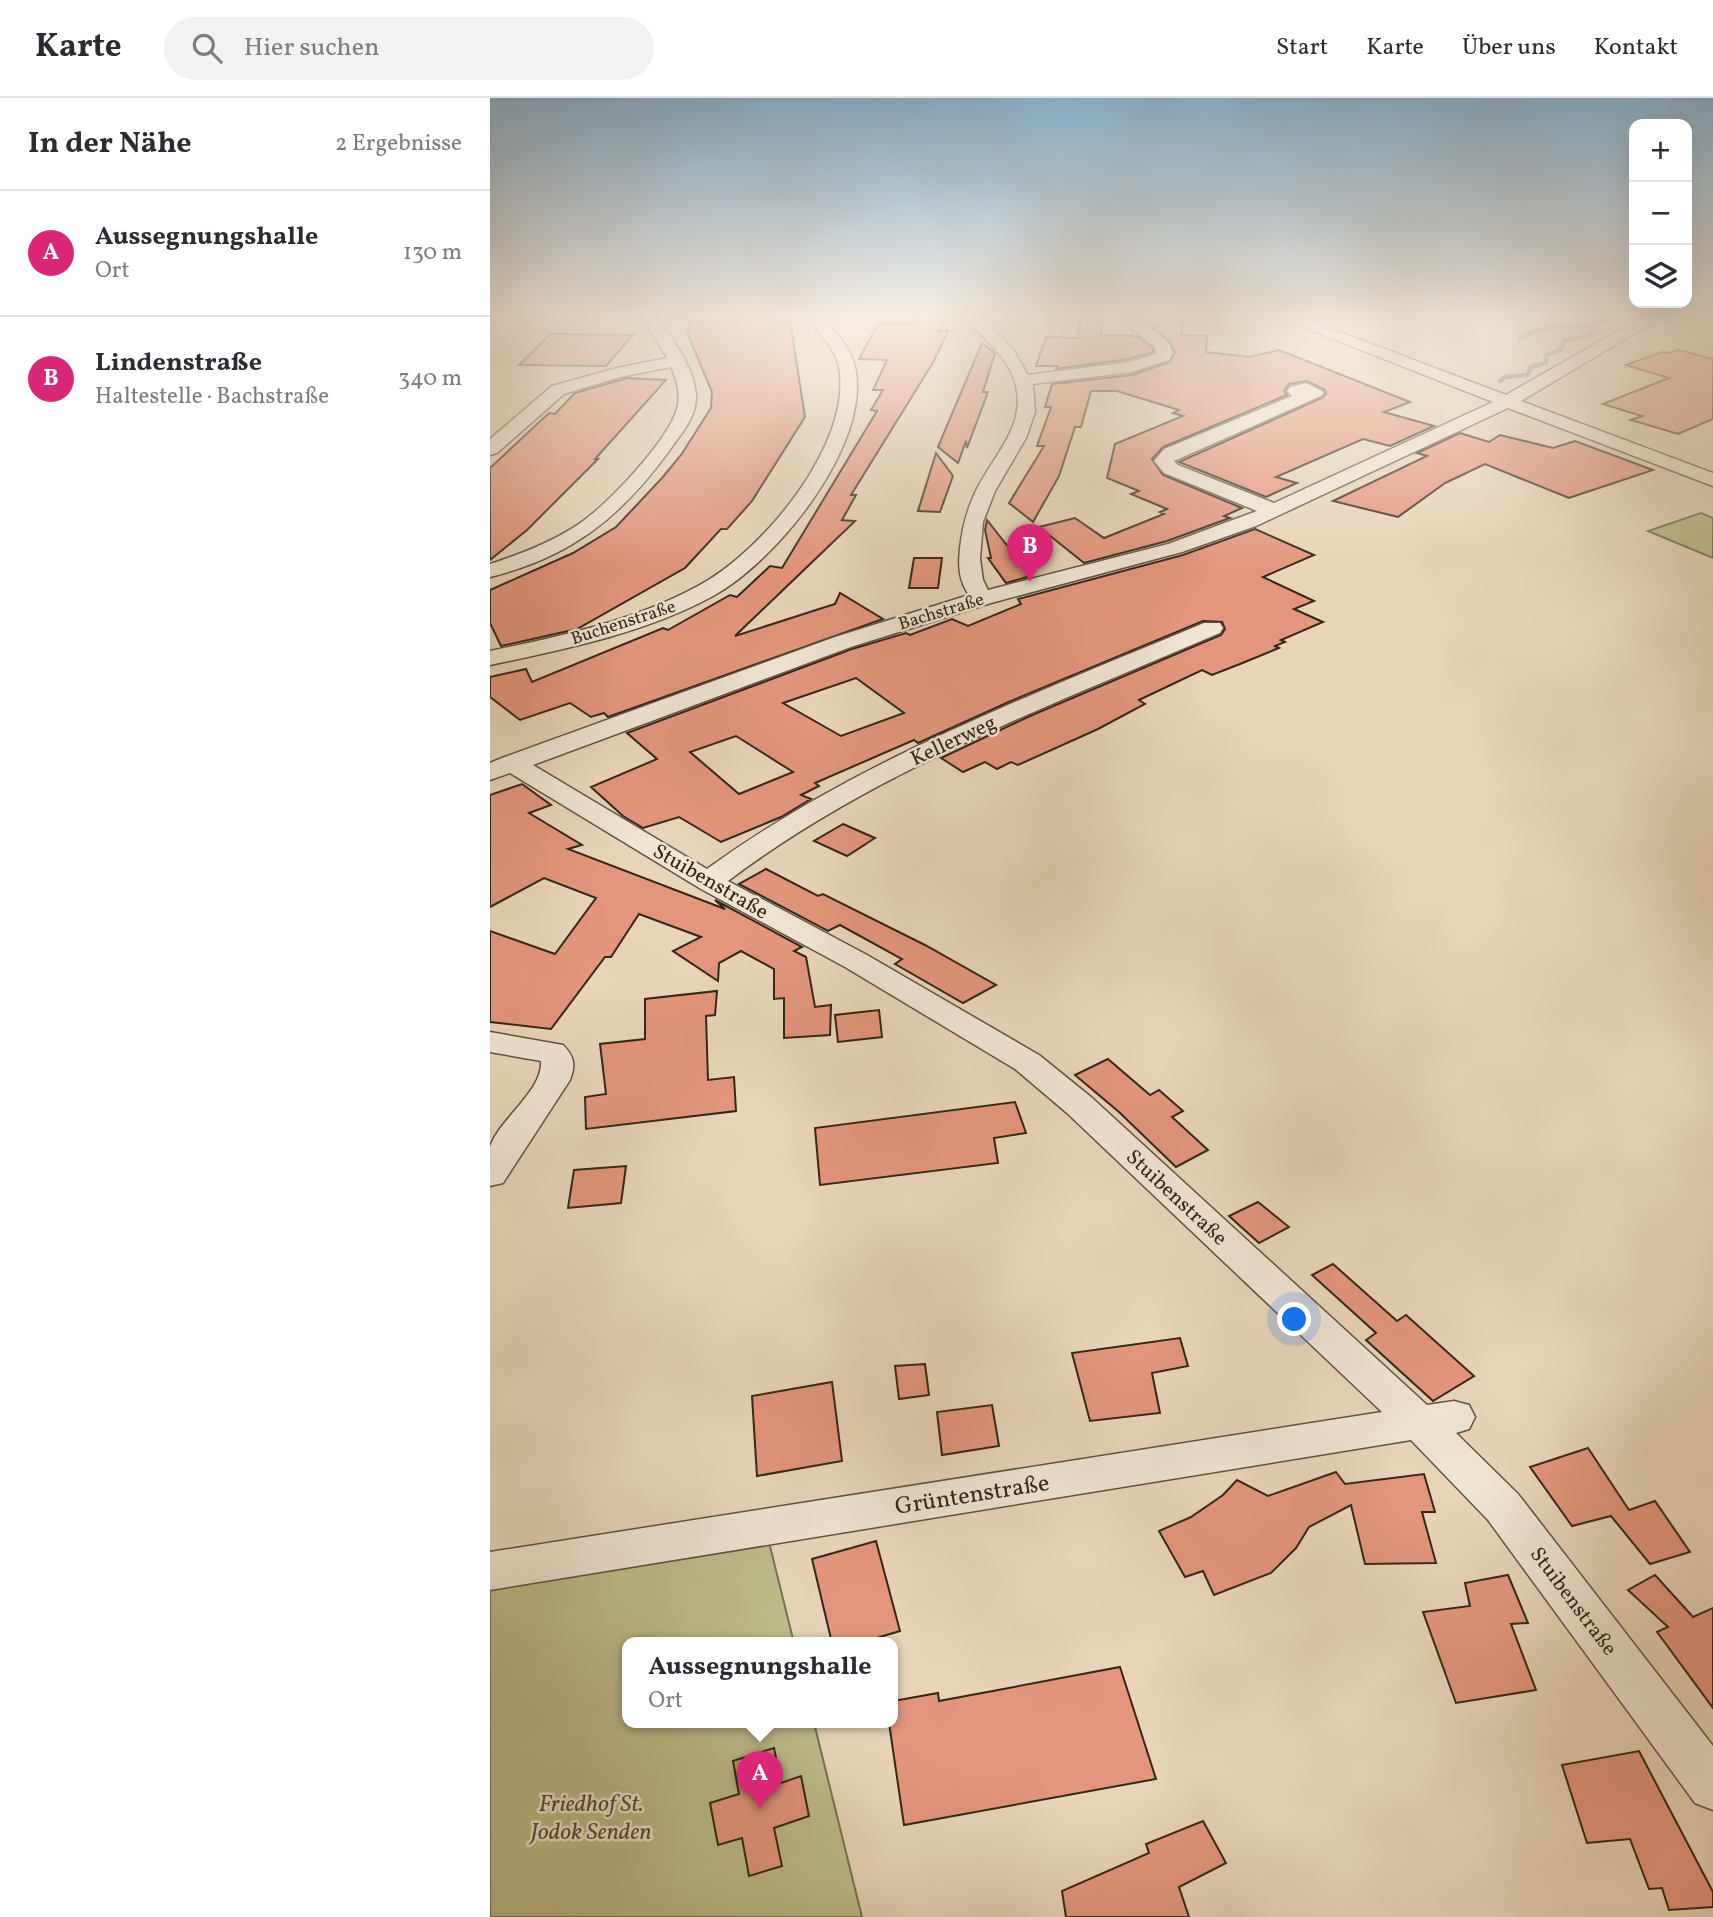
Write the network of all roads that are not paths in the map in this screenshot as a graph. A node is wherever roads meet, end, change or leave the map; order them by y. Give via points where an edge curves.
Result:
1 (548, 399) edge
2 (687, 399) edge
3 (849, 399) edge
4 (1027, 399) edge
5 (1299, 399) edge
6 (1499, 399) edge
7 (1512, 399) edge
8 (1507, 402) junction
9 (490, 449) edge
10 (1713, 480) edge
11 (1276, 511) junction
12 (490, 571) edge
13 (983, 598) junction
14 (1212, 628) dead end
15 (490, 658) edge
16 (501, 767) edge
17 (709, 881) junction
18 (490, 1042) edge
19 (490, 1174) edge
20 (1436, 1419) junction
21 (490, 1572) edge
22 (1713, 1786) edge

1 - 9 street
2 - 12 street via 687,409 674,430 601,517 565,540
3 - 15 street, Buchenstraße via 837,441 793,510 765,545 729,577 653,616
4 - 13 street via 1016,443 979,506 970,541 972,584
5 - 11 street via 1171,453 1163,461 1171,469
6 - 8 street
7 - 8 street, Bachstraße
8 - 10 street
8 - 11 street, Bachstraße
11 - 13 street, Bachstraße via 1161,552
13 - 16 street, Bachstraße via 800,657
14 - 17 street, Kellerweg via 1004,716 850,790 770,836
16 - 17 street, Stuibenstraße
17 - 20 street, Stuibenstraße via 1027,1062
18 - 19 street via 551,1052 557,1056 558,1070
20 - 21 street, Grüntenstraße
20 - 22 street, Stuibenstraße

